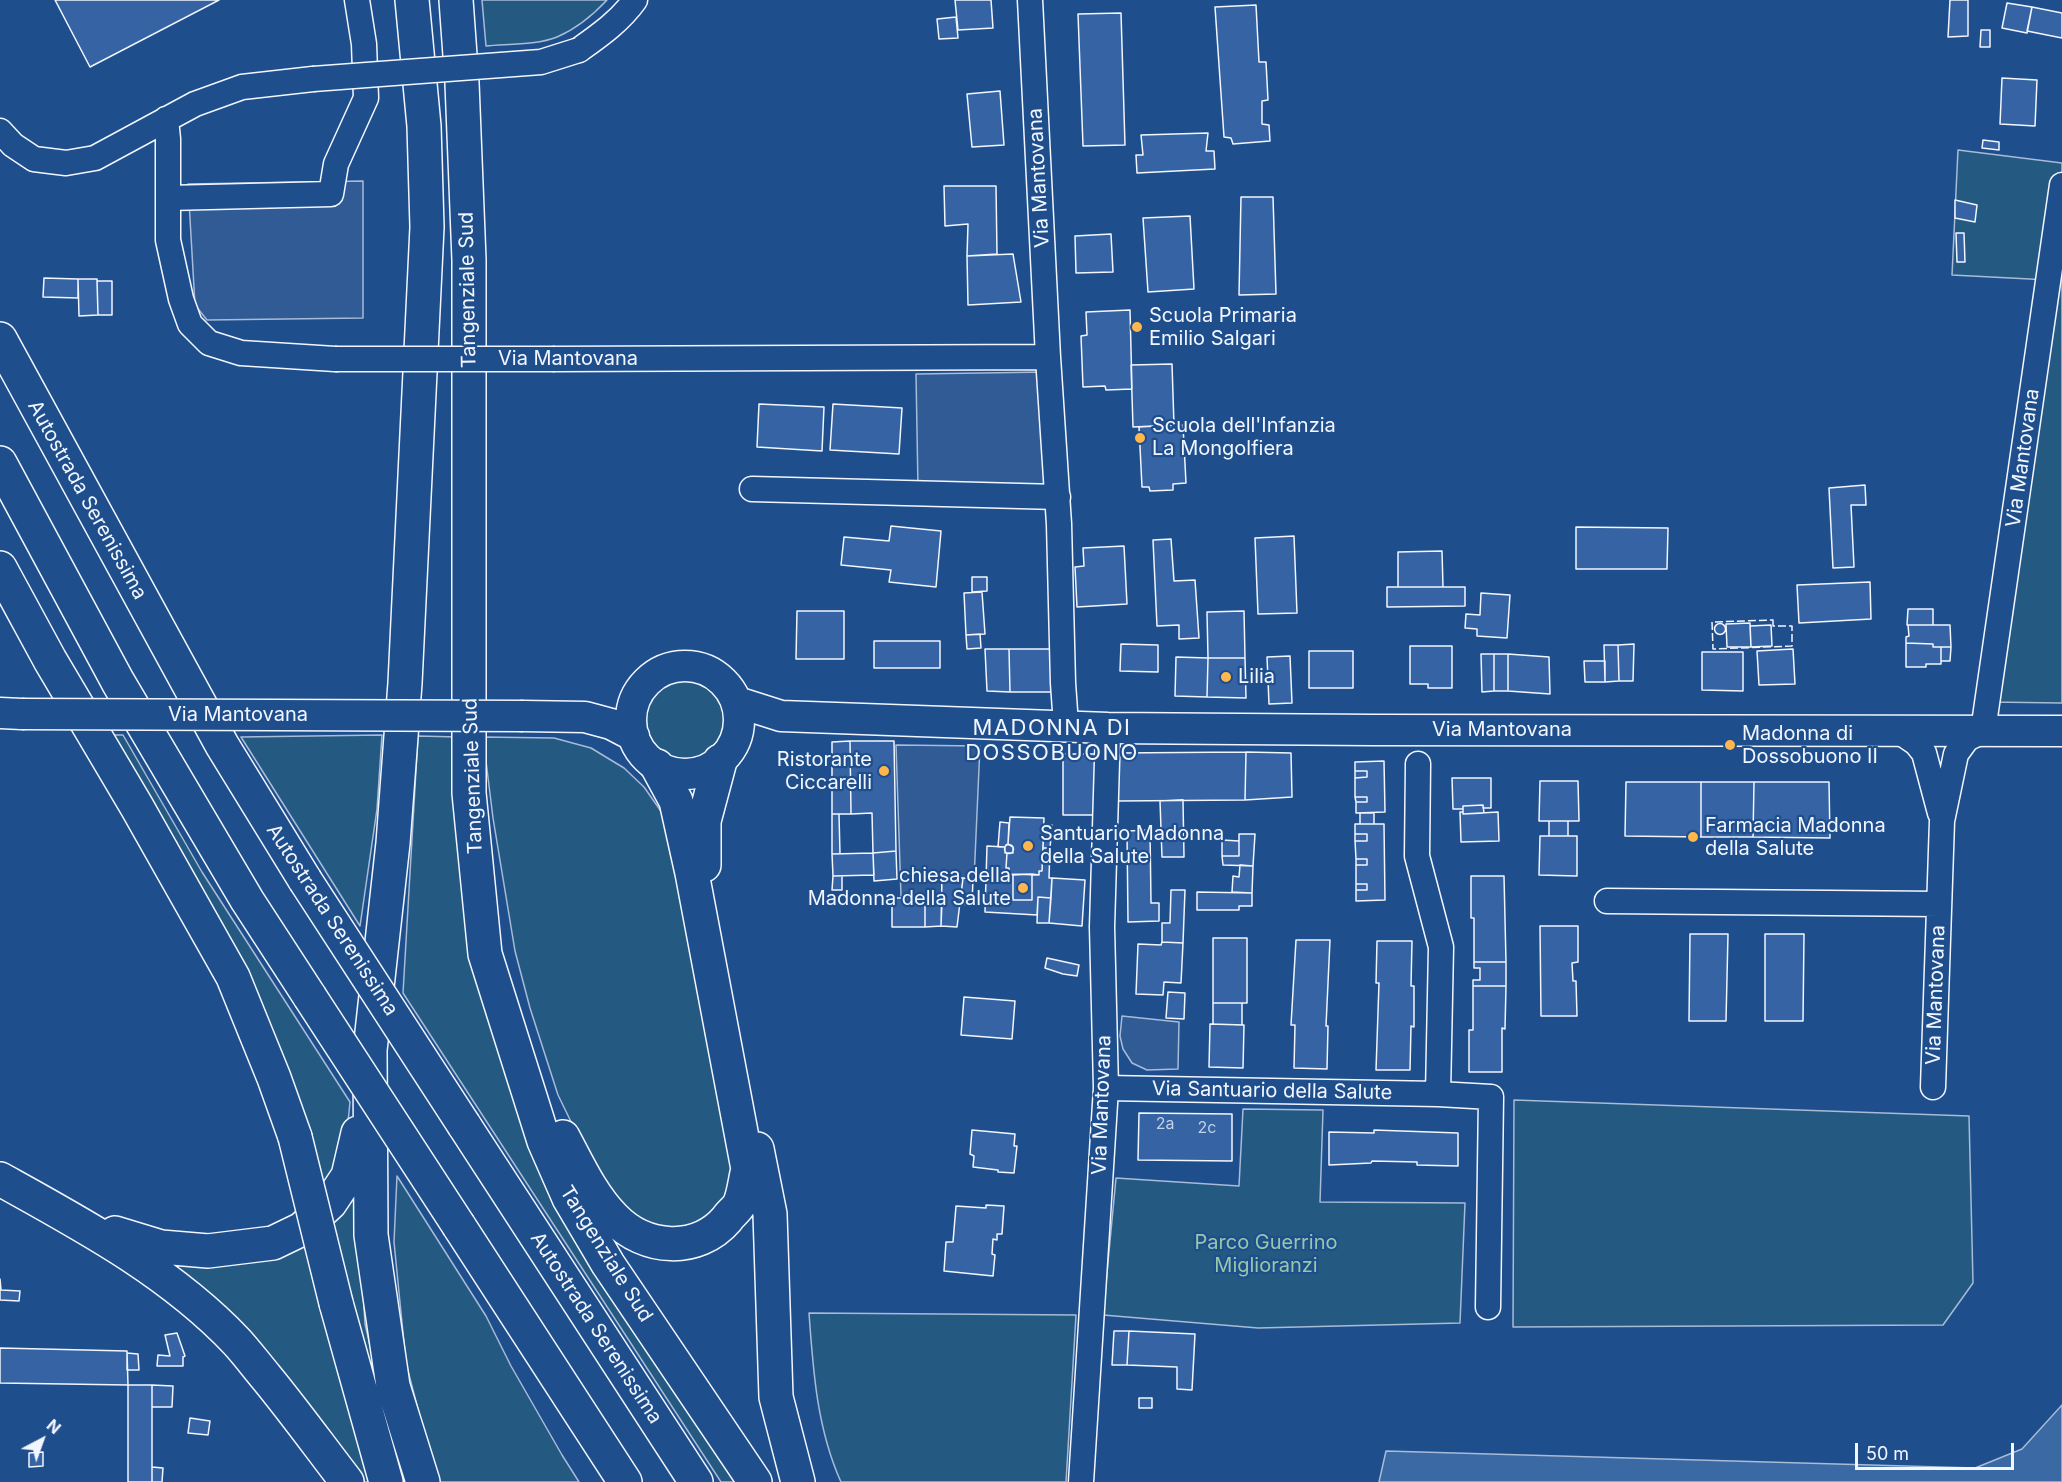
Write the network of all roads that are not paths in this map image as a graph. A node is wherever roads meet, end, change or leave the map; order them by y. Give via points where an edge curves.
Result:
1 (357, 0) edge
2 (412, 0) edge
3 (456, 0) edge
4 (635, 0) edge
5 (1030, 0) edge
6 (166, 120) junction
7 (0, 131) edge
8 (2062, 185) edge
9 (168, 198) junction
10 (0, 339) edge
11 (1048, 357) junction
12 (0, 463) edge
13 (752, 489) dead end
14 (1058, 497) junction
15 (0, 568) edge
16 (636, 698) junction
17 (11, 714) edge
18 (738, 715) junction
19 (585, 717) junction
20 (1066, 725) junction
21 (1107, 728) junction
22 (1897, 730) junction
23 (1983, 731) junction
24 (2062, 731) edge
25 (634, 736) junction
26 (720, 761) junction
27 (1418, 764) dead end
28 (657, 766) junction
29 (1942, 821) junction
30 (1607, 901) dead end
31 (1938, 904) junction
32 (370, 1050) junction
33 (515, 1053) junction
34 (1933, 1086) dead end
35 (1106, 1088) junction
36 (1438, 1094) junction
37 (0, 1179) edge
38 (49, 1206) junction
39 (1488, 1307) dead end
40 (347, 1482) edge
41 (386, 1482) edge
42 (423, 1482) edge
43 (625, 1482) edge
44 (696, 1482) edge
45 (755, 1482) edge
46 (798, 1482) edge
47 (1081, 1482) edge

1 - 9 street via 366,98 336,164 331,194
2 - 32 highway, Tangenziale Sud via 424,126 427,227 405,683 393,843
3 - 33 highway, Tangenziale Sud via 469,260 469,793 485,954
4 - 6 street, bridge via 604,32 579,50 541,62 242,87 195,104
5 - 11 street, Via Mantovana
6 - 7 street via 94,158 66,163 34,159
6 - 9 street, Via Mantovana
8 - 23 street, Via Mantovana
9 - 11 street, Via Mantovana, bridge via 168,240 190,324 209,344 242,353 335,359
10 - 44 highway, Autostrada Serenissima, bridge via 222,745 305,880
11 - 14 street, Via Mantovana
12 - 43 highway, bridge via 118,681 247,900
13 - 14 street
14 - 20 street, Via Mantovana
15 - 41 highway, bridge via 233,977 295,1137
16 - 18 main road, Via Mantovana via 651,678 674,667 700,668 727,686
16 - 19 main road, Via Mantovana
16 - 25 main road via 631,723
17 - 19 main road, Via Mantovana, bridge
18 - 20 main road, Via Mantovana
18 - 26 main road via 732,746
19 - 25 main road, Via Mantovana
20 - 21 main road, Via Mantovana
21 - 22 main road, Via Mantovana
21 - 35 street, Via Mantovana via 1102,927
22 - 23 main road, Via Mantovana
22 - 29 street, Via Mantovana via 1916,742 1924,753
23 - 24 main road, Via Mantovana
23 - 29 street, Via Mantovana via 1967,739 1956,754
25 - 28 main road via 639,748
26 - 28 main road via 696,773 670,772
26 - 46 highway via 704,821 704,868 770,1214 776,1397
27 - 36 street via 1417,856 1441,946
28 - 33 highway via 676,801 748,1169 739,1205 720,1227 691,1242 653,1242 630,1233 594,1193
29 - 31 street, Via Mantovana
30 - 31 street, Via Mantovana
31 - 34 street, Via Mantovana
32 - 38 highway via 348,1176 330,1203 302,1229 273,1243 247,1247 208,1251 161,1247 102,1229
32 - 42 highway, Tangenziale Sud via 371,1235 393,1386
33 - 45 highway, Tangenziale Sud via 544,1141 569,1198 608,1264
35 - 36 street, Via Santuario della Salute
35 - 47 street, Via Mantovana
36 - 39 street, Via Santuario della Salute via 1491,1097
37 - 38 highway
38 - 40 highway via 187,1295 229,1334

